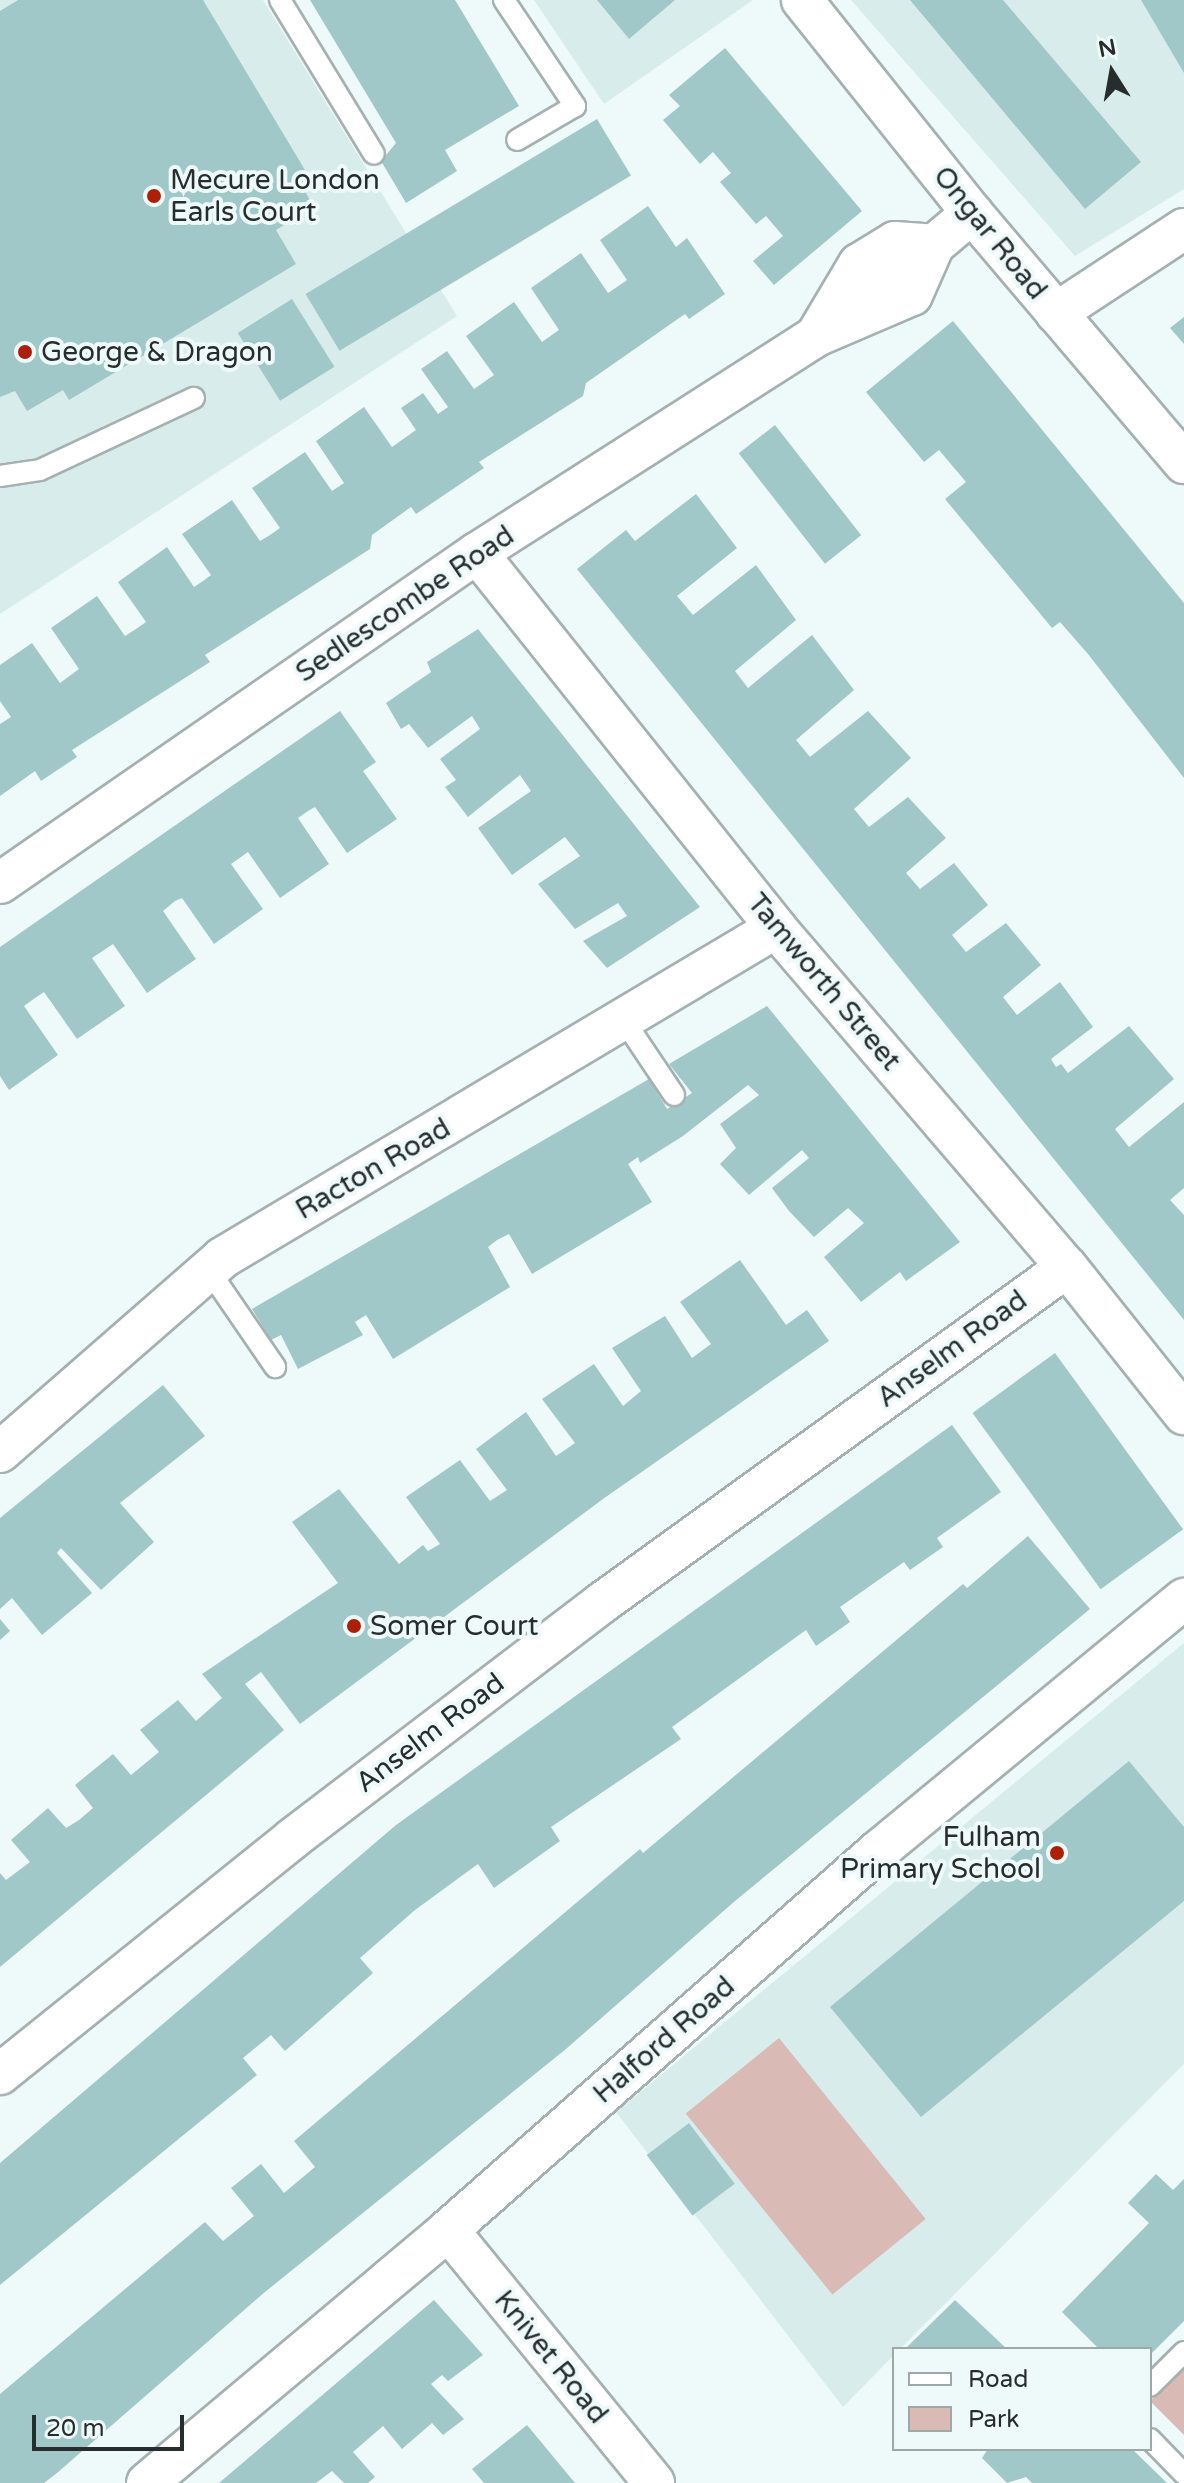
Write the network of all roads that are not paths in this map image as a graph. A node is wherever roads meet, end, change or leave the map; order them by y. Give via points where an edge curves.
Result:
1 (280, 0) edge
2 (504, 0) edge
3 (802, 0) edge
4 (517, 140) dead end
5 (374, 154) dead end
6 (972, 213) junction
7 (1184, 229) edge
8 (934, 245) junction
9 (1056, 313) junction
10 (816, 336) junction
11 (194, 398) dead end
12 (1184, 463) edge
13 (0, 476) edge
14 (477, 553) junction
15 (0, 883) edge
16 (776, 928) junction
17 (625, 1022) junction
18 (674, 1095) dead end
19 (1067, 1267) junction
20 (208, 1269) junction
21 (275, 1367) dead end
22 (1181, 1410) edge
23 (0, 1452) edge
24 (1184, 1599) edge
25 (0, 2074) edge
26 (448, 2230) junction
27 (1184, 2352) edge
28 (1152, 2384) edge
29 (1152, 2441) edge
30 (1184, 2474) edge
31 (147, 2483) edge
32 (654, 2483) edge

1 - 5 lane
2 - 4 lane via 575,106
3 - 6 street, Ongar Road
6 - 8 street, Sedlescombe Road
6 - 9 street, Ongar Road
7 - 9 street
8 - 10 street, Sedlescombe Road via 912,295
8 - 10 street, Sedlescombe Road via 895,242 859,264
9 - 12 street, Ongar Road
10 - 14 street, Sedlescombe Road
11 - 13 lane via 40,470
14 - 15 street, Sedlescombe Road
14 - 16 street, Tamworth Street
16 - 17 street, Racton Road
16 - 19 street, Tamworth Street
17 - 18 lane
17 - 20 street, Racton Road
19 - 22 street, Tamworth Street
19 - 25 street, Anselm Road via 578,1620 292,1839
20 - 21 lane
20 - 23 street, Racton Road
24 - 26 street, Halford Road via 877,1852
26 - 31 street, Halford Road
26 - 32 street, Knivet Road
27 - 28 lane
29 - 30 lane

